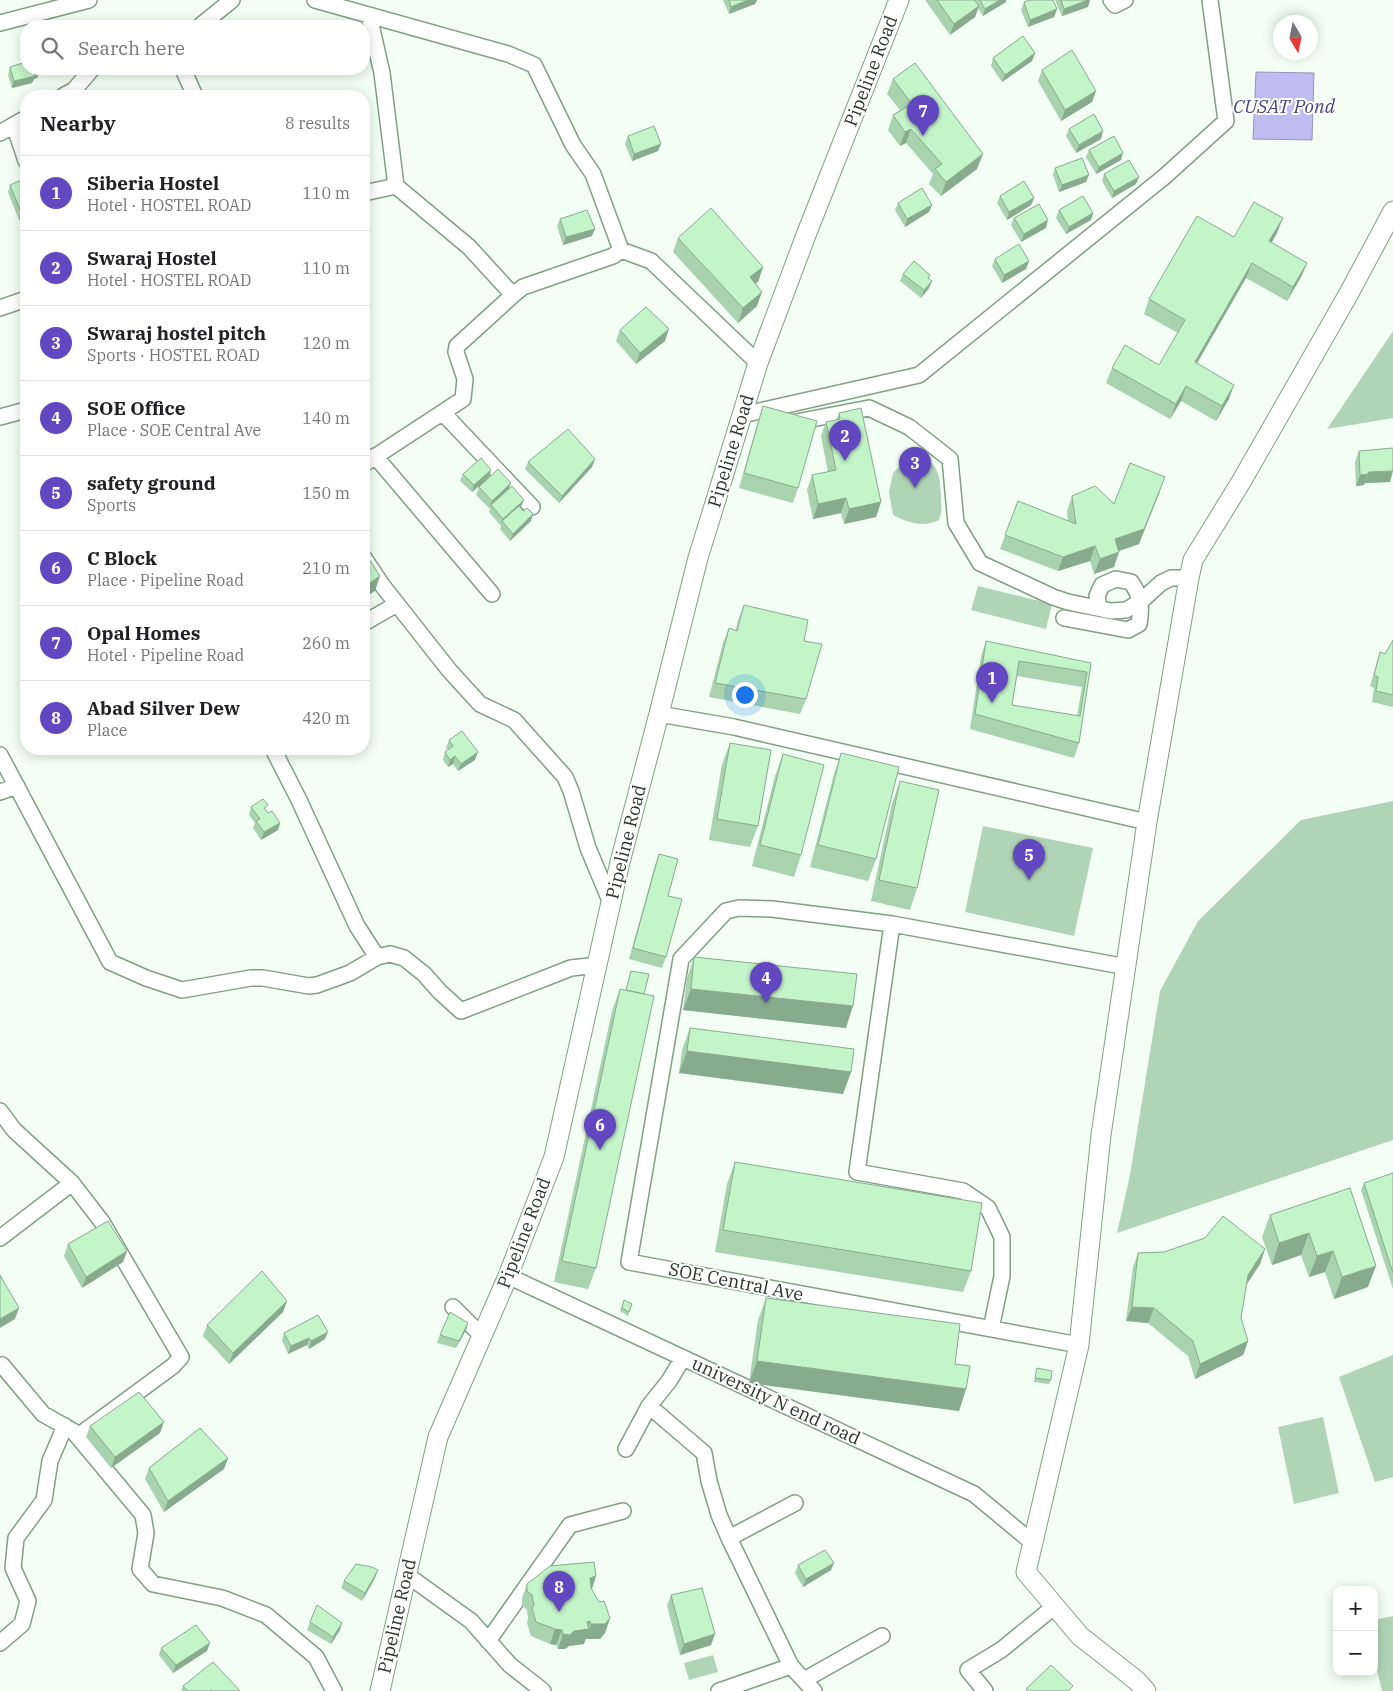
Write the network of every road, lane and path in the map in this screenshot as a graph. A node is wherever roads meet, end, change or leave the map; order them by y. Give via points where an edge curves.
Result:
1 (89, 0) edge
2 (232, 0) edge
3 (315, 0) edge
4 (899, 0) edge
5 (1111, 0) edge
6 (1125, 0) edge
7 (1210, 0) edge
8 (369, 16) junction
9 (207, 20) edge
10 (370, 20) edge
11 (370, 20) edge
12 (0, 23) edge
13 (87, 75) edge
14 (186, 75) edge
15 (74, 90) edge
16 (192, 90) edge
17 (20, 121) edge
18 (0, 133) edge
19 (396, 186) junction
20 (370, 192) edge
21 (1393, 211) edge
22 (621, 250) junction
23 (513, 295) junction
24 (20, 300) edge
25 (0, 308) edge
26 (758, 363) junction
27 (20, 411) edge
28 (443, 413) junction
29 (742, 415) junction
30 (0, 416) edge
31 (789, 423) edge
32 (370, 459) edge
33 (370, 461) edge
34 (532, 507) dead end
35 (370, 567) edge
36 (1189, 578) junction
37 (492, 594) dead end
38 (1140, 602) junction
39 (397, 604) junction
40 (1099, 608) junction
41 (1064, 618) dead end
42 (370, 620) edge
43 (659, 714) junction
44 (0, 755) edge
45 (276, 755) edge
46 (17, 786) junction
47 (0, 792) edge
48 (1147, 822) junction
49 (611, 903) junction
50 (892, 924) junction
51 (371, 961) junction
52 (598, 965) junction
53 (1127, 967) junction
54 (0, 1111) edge
55 (72, 1183) junction
56 (0, 1238) edge
57 (508, 1276) junction
58 (453, 1307) dead end
59 (991, 1329) junction
60 (482, 1336) junction
61 (1079, 1345) junction
62 (683, 1358) junction
63 (0, 1366) edge
64 (649, 1406) junction
65 (65, 1426) junction
66 (78, 1436) junction
67 (626, 1449) dead end
68 (795, 1503) dead end
69 (623, 1511) dead end
70 (729, 1538) junction
71 (1033, 1543) junction
72 (407, 1575) junction
73 (1055, 1606) junction
74 (882, 1636) dead end
75 (488, 1641) junction
76 (0, 1643) edge
77 (791, 1666) junction
78 (809, 1686) edge
79 (334, 1691) edge
80 (380, 1691) edge
81 (543, 1691) edge
82 (719, 1691) edge
83 (985, 1691) edge
84 (1146, 1691) edge

1 - 12 street
2 - 9 street
3 - 8 street
4 - 26 street, Pipeline Road
5 - 6 street via 1115,6
7 - 29 street via 1226,122 1164,177 918,375
8 - 11 street
8 - 22 street via 508,54 534,65 573,145 593,174
10 - 19 street via 382,73
13 - 15 street
14 - 16 street
17 - 18 street
19 - 20 street
19 - 23 street via 469,247
21 - 36 street via 1344,303 1193,560
22 - 23 street via 613,256 523,288
22 - 26 street via 651,261
23 - 28 street via 457,346 465,379 463,399
24 - 25 street
26 - 29 street, Pipeline Road
27 - 30 street
28 - 32 street
28 - 34 street
29 - 43 street, Pipeline Road via 698,558
31 - 40 street via 870,408 909,427 950,458 956,523 980,563 1053,597
33 - 37 street
35 - 39 street
36 - 38 street via 1171,578
36 - 48 street
38 - 40 street via 1126,610
38 - 40 street via 1139,593 1131,582 1116,579 1102,585 1097,596
38 - 41 street via 1139,624 1128,630
39 - 42 street
39 - 49 street via 480,704 514,720 565,777 588,848
43 - 48 street via 734,727
43 - 49 street, Pipeline Road
44 - 46 street
45 - 51 street
46 - 47 street
46 - 51 street via 110,962 182,990 251,978 317,985
48 - 53 street
49 - 52 street, Pipeline Road
50 - 53 street
50 - 59 street via 857,1172 963,1190 988,1208 1002,1237 1002,1276
50 - 59 street, SOE Central Ave via 738,908 726,911 681,959 629,1262
51 - 52 street via 390,954 404,958 461,1011 571,968
52 - 57 street, Pipeline Road via 554,1157
53 - 61 street via 1101,1135
54 - 55 street via 14,1130
55 - 56 street
55 - 66 street via 102,1222 181,1357 174,1366
57 - 60 street, Pipeline Road
57 - 62 street, university N end road
58 - 60 street
59 - 61 street, SOE Central Ave
60 - 72 street, Pipeline Road via 438,1437
61 - 71 street
62 - 64 street
62 - 71 street, university N end road via 974,1494
63 - 65 street via 43,1414
64 - 67 street
64 - 70 street via 704,1453 716,1506
65 - 66 street
65 - 76 street via 50,1461 44,1500 16,1538 13,1568 28,1601 22,1624
66 - 79 street via 143,1514 146,1533 140,1569 153,1584 222,1598 266,1615 316,1657
68 - 70 street
69 - 75 street via 570,1525
70 - 77 street
71 - 73 street via 1026,1572
72 - 75 street via 470,1622
72 - 80 street, Pipeline Road
73 - 83 street via 1000,1650 968,1670
73 - 84 street via 1080,1636
74 - 78 street
75 - 81 street via 510,1666
77 - 78 street
77 - 82 street

